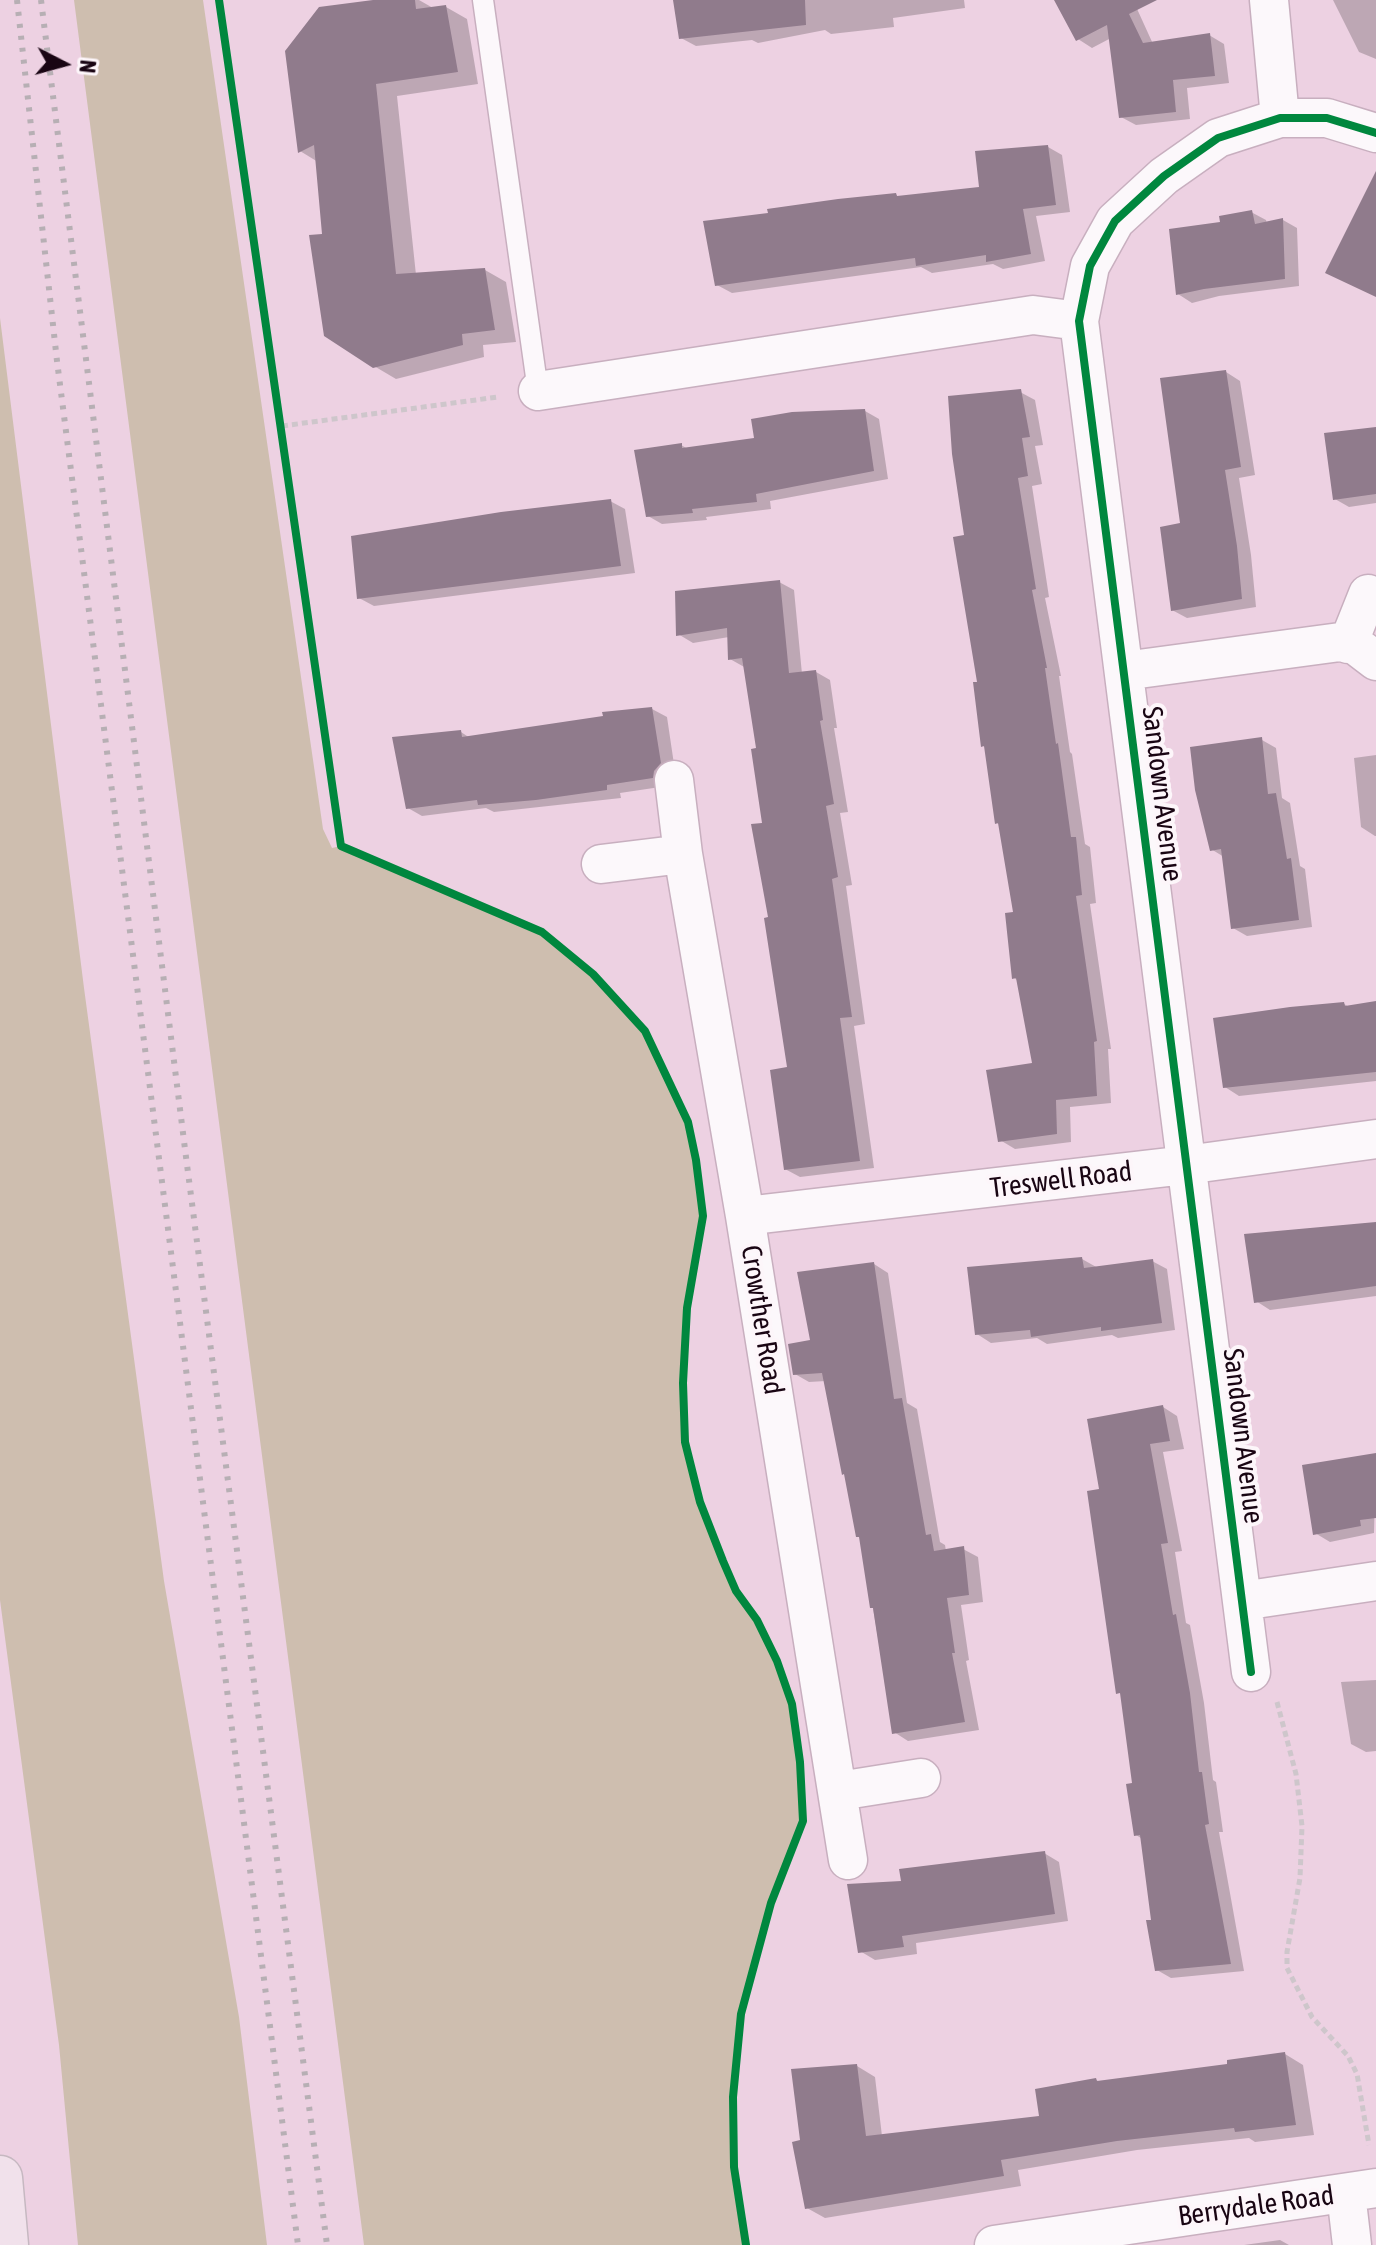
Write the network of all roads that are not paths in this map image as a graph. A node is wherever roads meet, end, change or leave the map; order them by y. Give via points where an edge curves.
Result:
1 (483, 0) edge
2 (1269, 0) edge
3 (1280, 118) junction
4 (1376, 133) edge
5 (1079, 321) junction
6 (538, 391) joint
7 (1368, 594) dead end
8 (1362, 652) edge
9 (1124, 671) junction
10 (674, 780) dead end
11 (683, 854) junction
12 (601, 864) dead end
13 (1376, 1139) edge
14 (1186, 1165) junction
15 (745, 1216) junction
16 (1376, 1581) edge
17 (1242, 1601) junction
18 (1251, 1672) road end
19 (921, 1778) dead end
20 (839, 1791) junction
21 (848, 1860) dead end
22 (0, 2178) edge
23 (1365, 2190) edge
24 (6, 2245) edge
25 (994, 2245) edge
26 (1352, 2245) edge

1 - 6 lane
2 - 3 street
3 - 4 street, Sandown Avenue via 1327,118
3 - 5 street, Sandown Avenue via 1218,138 1164,176 1115,221 1090,266
5 - 6 street via 1033,315
5 - 9 street, Sandown Avenue
7 - 8 street
8 - 9 street via 1340,642
9 - 14 street, Sandown Avenue
10 - 11 street, Crowther Road
11 - 12 street
11 - 15 street, Crowther Road
13 - 14 street, Treswell Road
14 - 15 street, Treswell Road
14 - 17 street, Sandown Avenue
15 - 20 street, Crowther Road
16 - 17 street
17 - 18 street, Sandown Avenue
19 - 20 street
20 - 21 street, Crowther Road
22 - 24 highway
23 - 25 street, Berrydale Road
23 - 26 street

